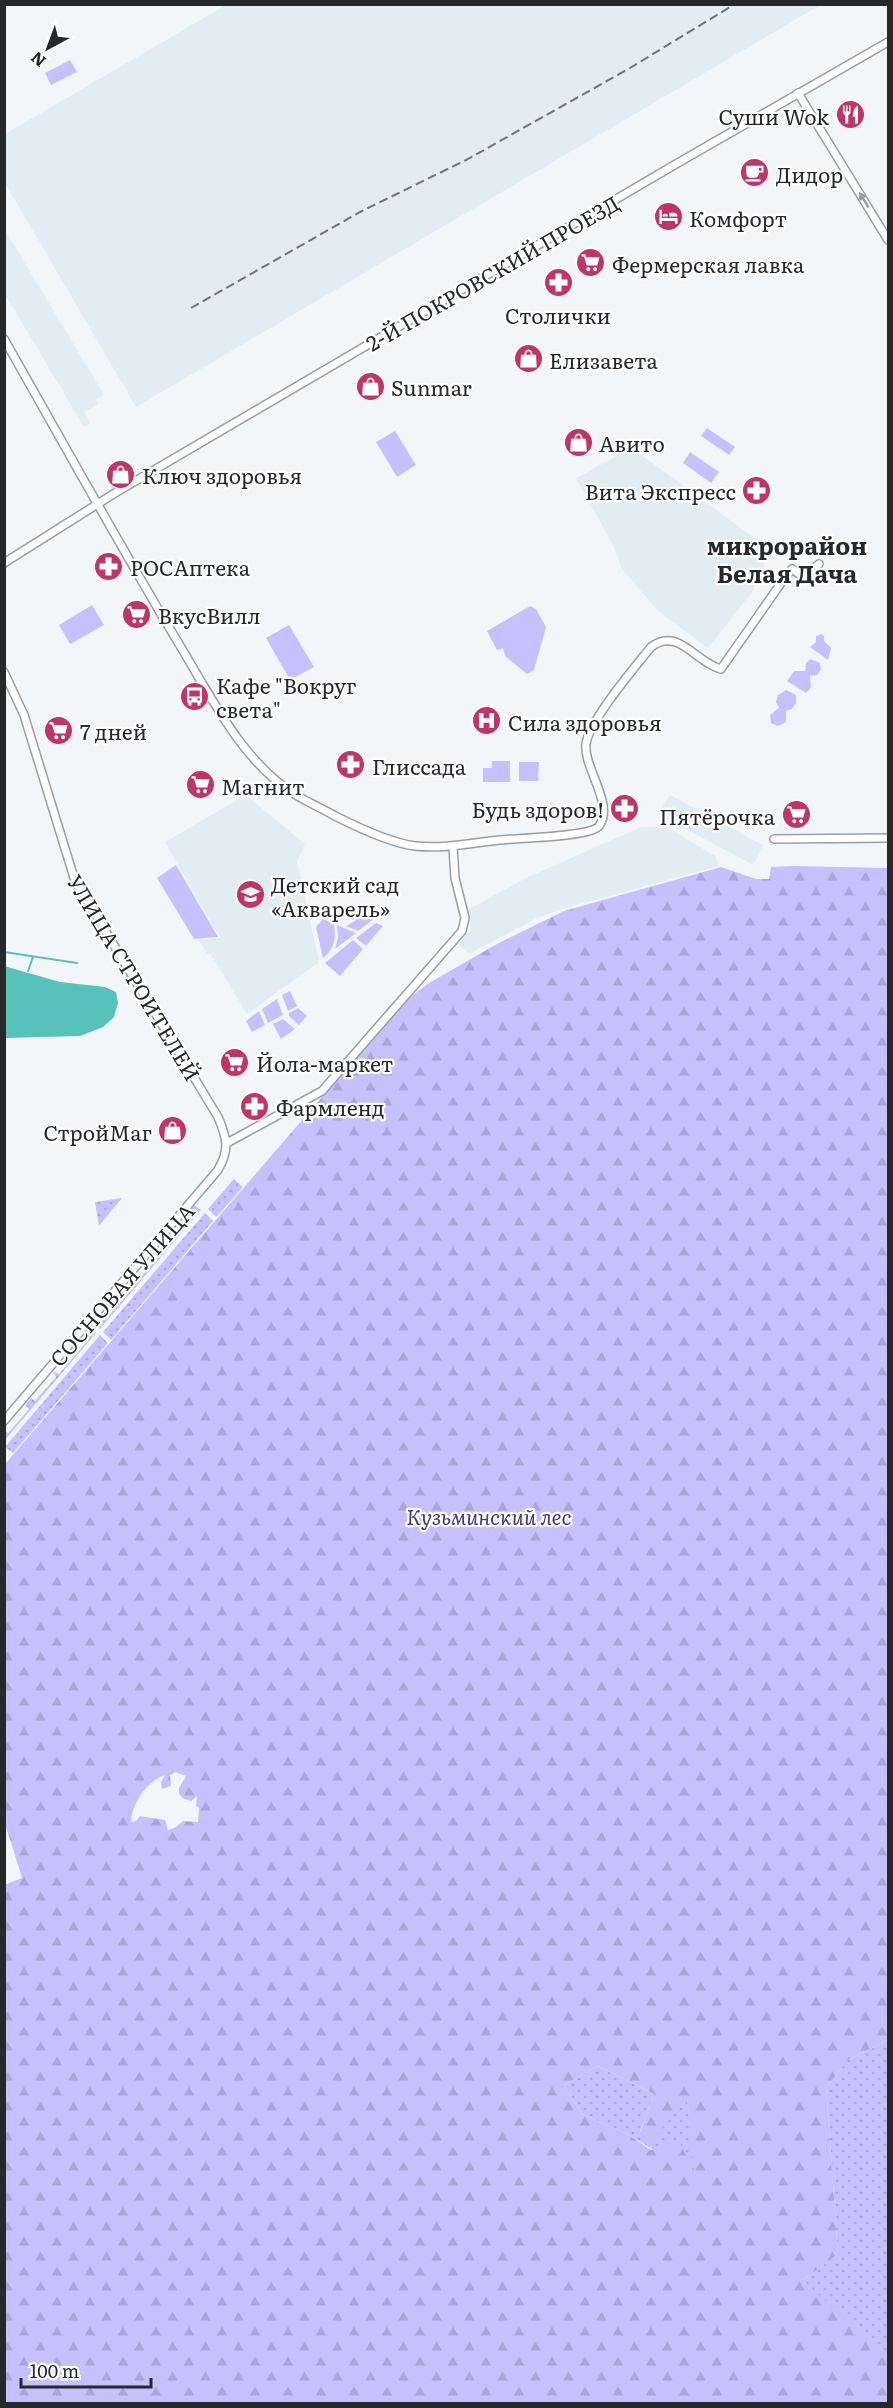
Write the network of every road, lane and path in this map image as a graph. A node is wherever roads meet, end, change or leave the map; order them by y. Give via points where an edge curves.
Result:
1 (888, 42) edge
2 (798, 93) junction
3 (888, 240) edge
4 (4, 339) edge
5 (98, 504) junction
6 (4, 563) edge
7 (819, 564) dead end
8 (4, 672) edge
9 (888, 838) edge
10 (774, 839) dead end
11 (453, 847) junction
12 (227, 1143) junction
13 (4, 1421) edge

1 - 2 street, 2-Й ПОКРОВСКИЙ ПРОЕЗД
3 -> 2 street
2 - 5 street, 2-Й ПОКРОВСКИЙ ПРОЕЗД
4 - 5 street
5 - 6 street, 2-Й ПОКРОВСКИЙ ПРОЕЗД
5 - 11 street via 230,729 261,766 291,792 372,832 413,846
7 - 11 street via 804,578 792,569 721,669 677,642 660,641 649,649 594,723 586,741 586,760 603,805 602,823 592,831
8 - 12 street, УЛИЦА СТРОИТЕЛЕЙ via 24,716 75,881 218,1117
9 - 10 street
11 - 12 street via 455,878 465,918 462,931 322,1091
12 - 13 street, СОСНОВАЯ УЛИЦА via 218,1170

